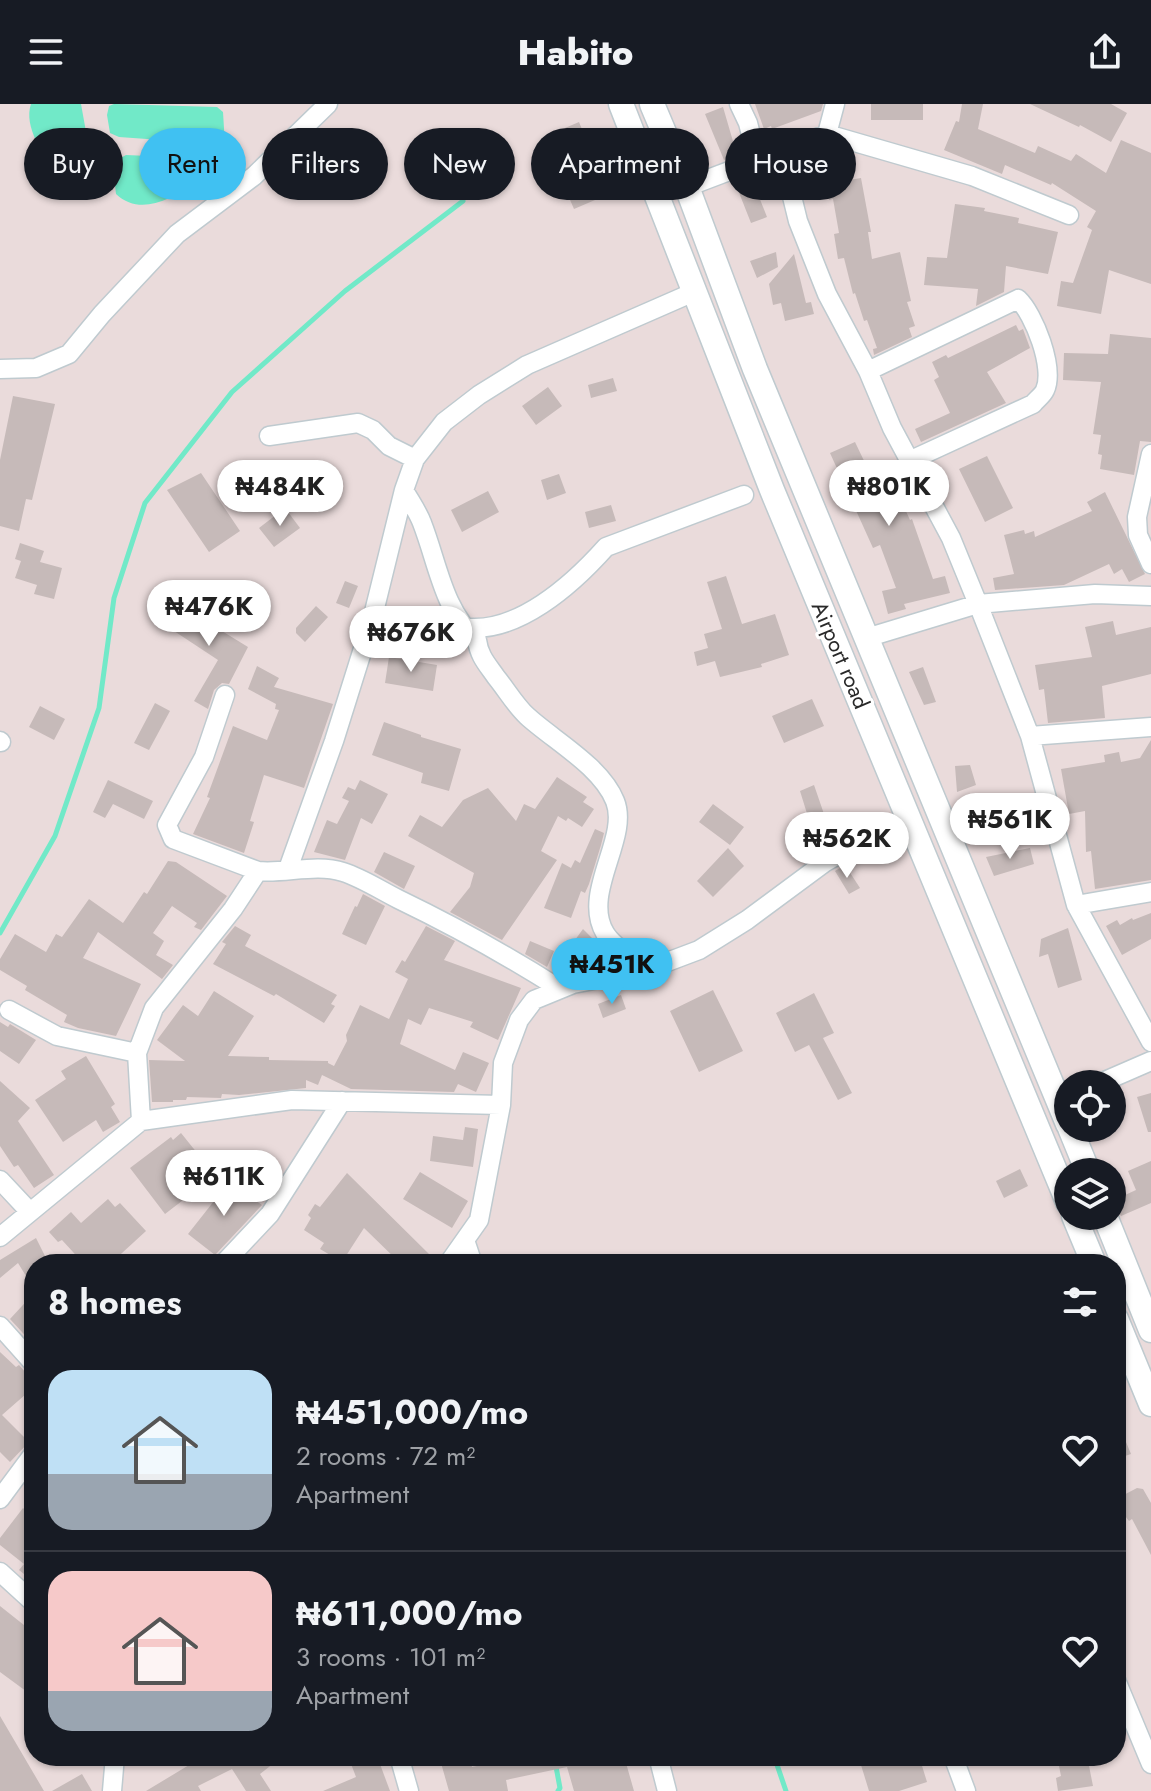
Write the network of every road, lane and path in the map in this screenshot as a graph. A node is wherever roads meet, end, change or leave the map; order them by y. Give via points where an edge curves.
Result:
1 (328, 104) edge
2 (621, 104) edge
3 (652, 104) edge
4 (739, 104) edge
5 (835, 104) edge
6 (662, 128) edge
7 (749, 128) edge
8 (829, 128) edge
9 (856, 142) edge
10 (692, 200) edge
11 (793, 200) edge
12 (1069, 215) dead end
13 (694, 292) junction
14 (0, 369) edge
15 (868, 371) junction
16 (776, 419) junction
17 (749, 431) junction
18 (269, 436) dead end
19 (1151, 454) edge
20 (415, 459) junction
21 (909, 461) junction
22 (404, 490) junction
23 (744, 495) dead end
24 (1151, 564) edge
25 (1151, 596) edge
26 (978, 604) junction
27 (462, 627) junction
28 (866, 638) junction
29 (225, 695) dead end
30 (1151, 727) edge
31 (1030, 736) junction
32 (914, 831) junction
33 (288, 869) junction
34 (258, 871) junction
35 (1151, 892) edge
36 (1076, 905) junction
37 (646, 970) junction
38 (560, 989) junction
39 (9, 1010) dead end
40 (1151, 1042) edge
41 (137, 1053) junction
42 (1151, 1061) edge
43 (1126, 1072) edge
44 (1054, 1084) edge
45 (342, 1101) junction
46 (501, 1105) junction
47 (141, 1121) junction
48 (1054, 1168) edge
49 (0, 1180) edge
50 (30, 1212) junction
51 (1080, 1230) edge
52 (1111, 1230) edge
53 (0, 1237) edge
54 (465, 1240) junction
55 (232, 1254) edge
56 (455, 1254) edge
57 (470, 1254) edge
58 (1090, 1254) edge
59 (1120, 1254) edge
60 (1126, 1268) edge
61 (0, 1326) edge
62 (1151, 1330) edge
63 (1126, 1343) edge
64 (24, 1353) edge
65 (1151, 1404) edge
66 (24, 1467) edge
67 (0, 1499) edge
68 (0, 1572) edge
69 (24, 1594) edge
70 (1126, 1704) edge
71 (1151, 1764) edge
72 (114, 1766) edge
73 (402, 1766) edge
74 (661, 1766) edge
75 (957, 1766) edge
76 (112, 1791) edge
77 (409, 1791) edge
78 (667, 1791) edge
79 (966, 1791) edge

1 - 14 street via 254,176 177,234 69,354 36,368
2 - 13 main road, Airport road
3 - 6 main road, Airport road
4 - 7 street
5 - 8 street
9 - 12 street via 972,176
10 - 16 main road, Airport road
11 - 15 street via 827,294
13 - 17 main road, Airport road
13 - 20 street via 527,365 444,422
15 - 21 street
15 - 21 street via 1018,299 1029,310 1048,367 1045,390 1033,404
16 - 17 main road
16 - 28 main road, Airport road
17 - 32 main road, Airport road
18 - 20 street via 358,423
19 - 24 street via 1137,517 1138,535
20 - 22 street
21 - 26 street via 951,538
22 - 27 street via 422,521
22 - 33 street via 367,635
23 - 27 street via 606,547 531,612 490,627
25 - 26 street via 1095,594
26 - 28 street
26 - 31 street
27 - 37 street via 477,640 479,653 527,715 602,781 615,801 618,817 598,913 605,934
28 - 44 main road, Airport road
29 - 34 street via 204,757 167,825 173,839
30 - 31 street
31 - 36 street
32 - 37 street via 873,835 699,950
32 - 48 main road, Airport road
33 - 34 street
33 - 38 street via 341,871
34 - 41 street via 154,1008
35 - 36 street
36 - 40 street
37 - 38 street
38 - 46 street via 534,1000 519,1020 503,1063
39 - 41 street via 57,1036
41 - 47 street
42 - 43 street
45 - 46 street
45 - 47 street via 292,1100
45 - 55 street via 270,1214
46 - 54 street via 479,1220
47 - 50 street
49 - 50 street
50 - 53 street
51 - 58 main road
52 - 59 main road
54 - 56 street
54 - 57 street
60 - 62 main road
61 - 64 street
63 - 65 main road
66 - 67 street
68 - 69 street
70 - 71 street
72 - 76 street
73 - 77 street
74 - 78 street
75 - 79 street

